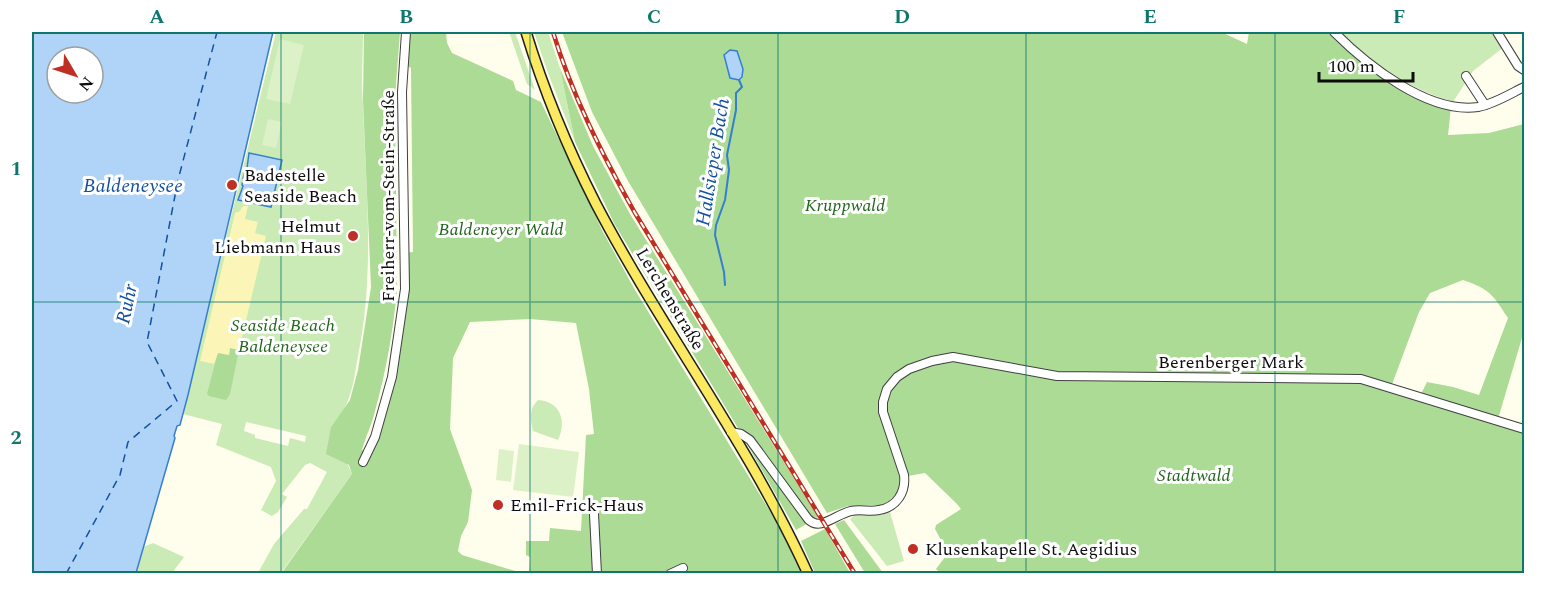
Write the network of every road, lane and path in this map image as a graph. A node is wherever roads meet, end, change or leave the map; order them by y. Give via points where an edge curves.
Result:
1 (406, 32) edge
2 (526, 32) edge
3 (1334, 32) edge
4 (1497, 32) edge
5 (1524, 70) edge
6 (1466, 76) dead end
7 (1524, 87) edge
8 (1485, 105) junction
9 (1524, 429) edge
10 (731, 432) junction
11 (363, 462) dead end
12 (594, 514) dead end
13 (683, 568) dead end
14 (597, 573) edge
15 (670, 573) edge
16 (808, 573) edge

1 - 11 street, Freiherr-vom-Stein-Straße via 402,92 405,289 392,377 375,437
2 - 10 main road, Lerchenstraße via 570,150 596,203
3 - 8 street via 1358,55 1422,96 1452,106
4 - 5 street
6 - 8 street
7 - 8 street
9 - 10 street, Berenberger Mark via 1361,379 1057,376 959,357 909,369 897,377 884,395 883,412 904,475 899,498 886,508 841,514 821,524 813,524 750,440
10 - 16 main road, Lerchenstraße via 783,520
12 - 14 street
13 - 15 street

